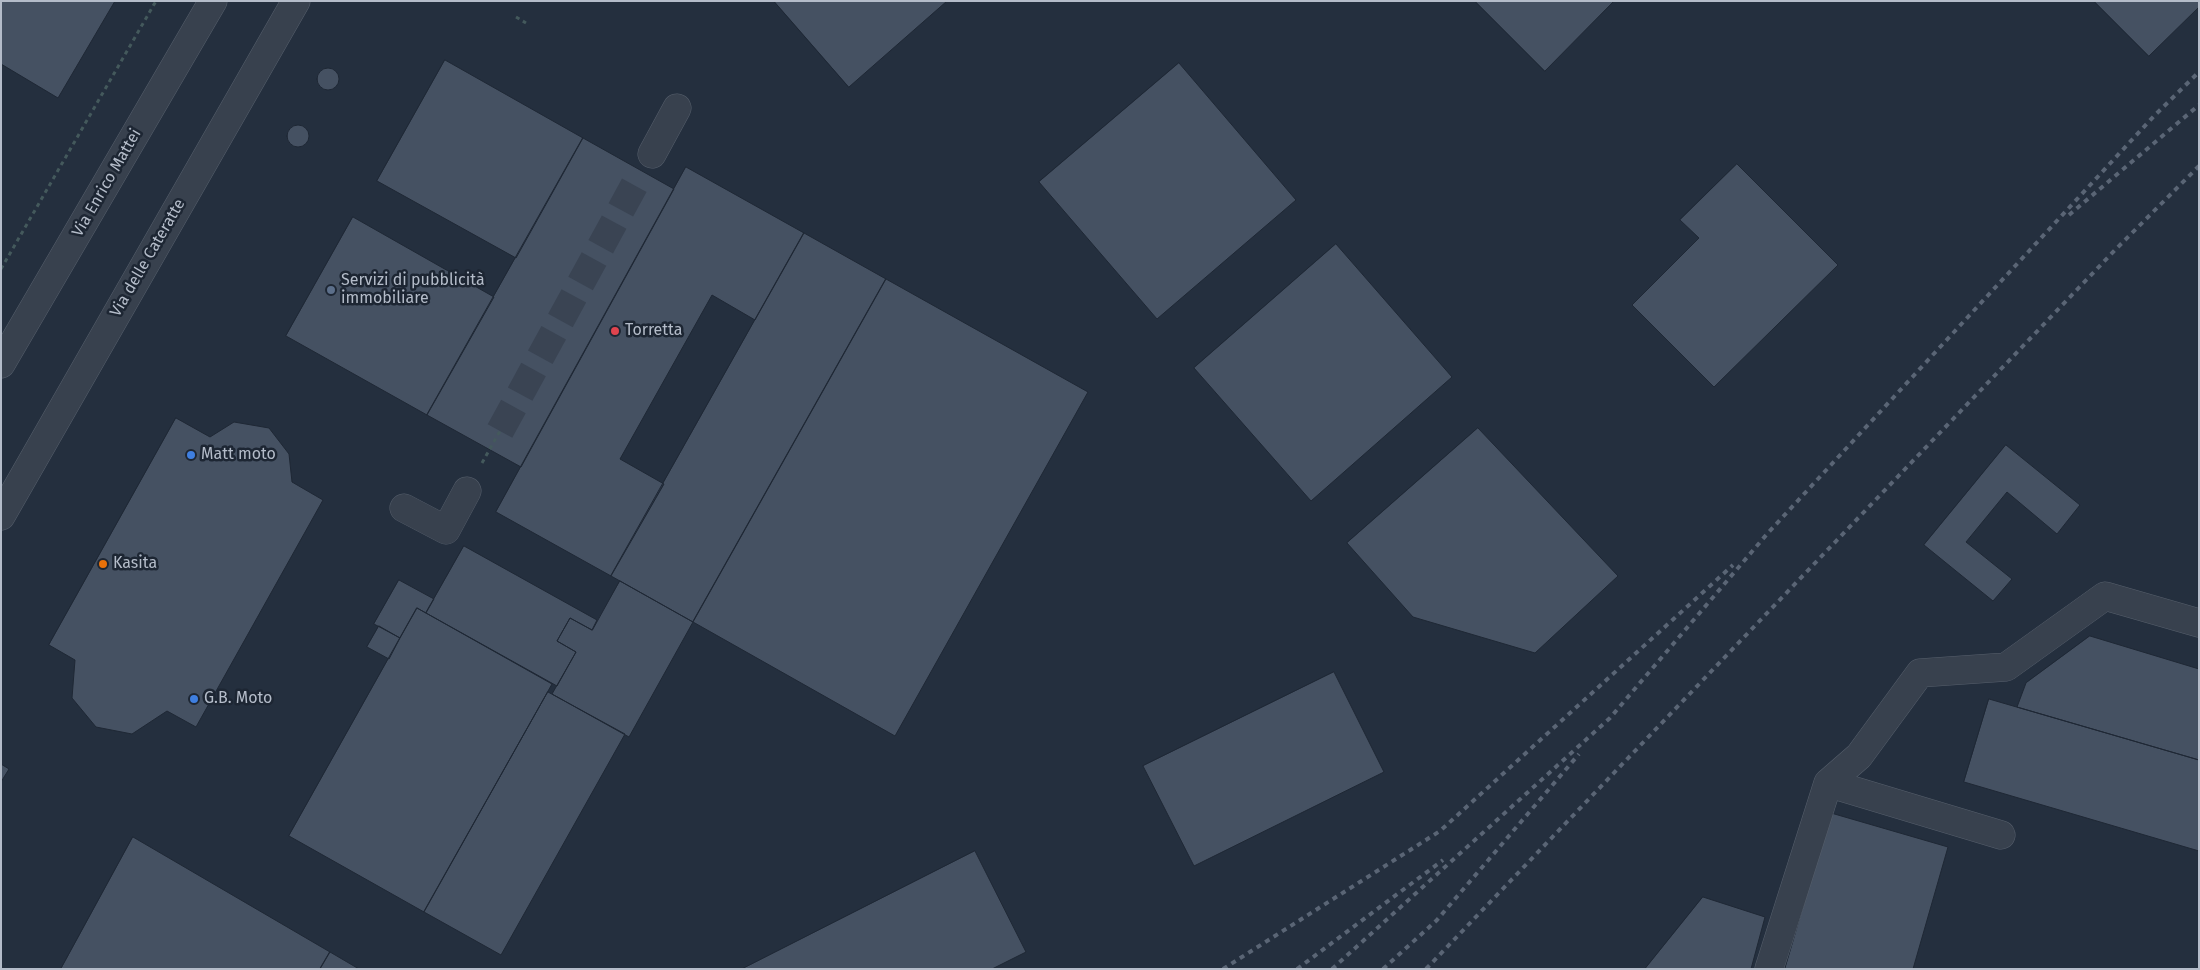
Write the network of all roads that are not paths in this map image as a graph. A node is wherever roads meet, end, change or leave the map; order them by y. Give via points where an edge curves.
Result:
1 (213, 1) edge
2 (296, 1) edge
3 (677, 108) dead end
4 (652, 154) dead end
5 (2, 361) edge
6 (467, 491) dead end
7 (404, 508) dead end
8 (1, 516) edge
9 (2199, 623) edge
10 (1828, 783) junction
11 (2001, 835) dead end
12 (1769, 969) edge

1 - 5 street, Via Enrico Mattei
2 - 8 street, Via delle Cateratte
3 - 4 street
6 - 7 street via 446,530
9 - 10 street via 2106,596 2006,667 1920,673 1859,756
10 - 11 street
10 - 12 street

